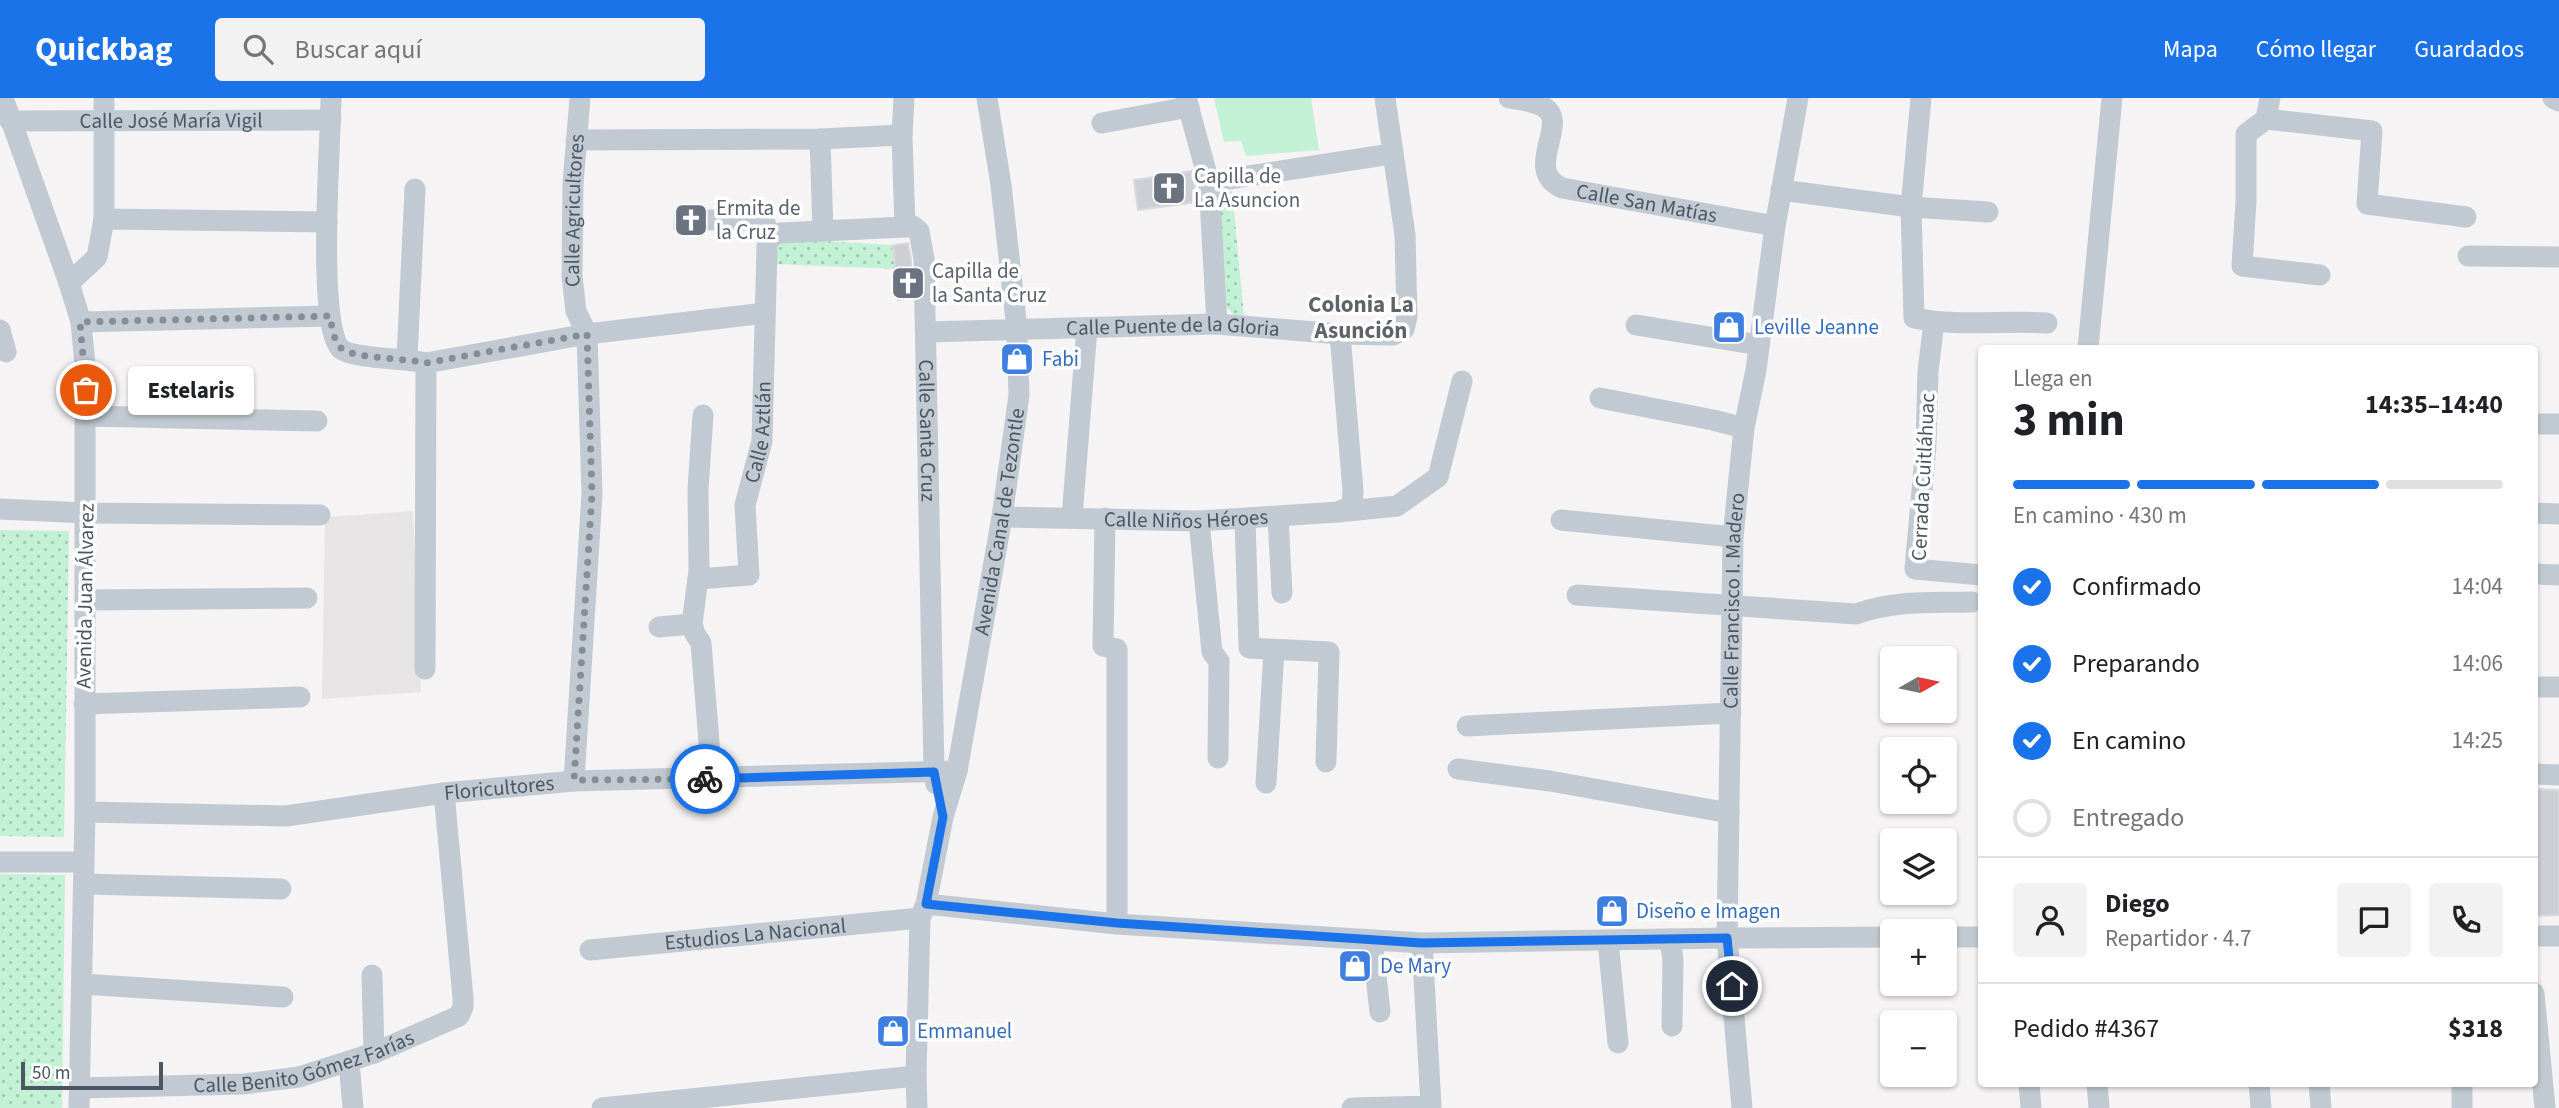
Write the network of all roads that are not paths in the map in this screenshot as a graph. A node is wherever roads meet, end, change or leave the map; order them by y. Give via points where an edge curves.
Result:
1 (3, 98) edge
2 (331, 98) edge
3 (580, 98) edge
4 (904, 98) edge
5 (988, 98) edge
6 (1385, 98) edge
7 (1509, 98) edge
8 (1797, 98) edge
9 (1921, 98) edge
10 (2112, 98) edge
11 (2270, 98) edge
12 (2553, 98) edge
13 (2559, 101) edge
14 (1188, 102) edge
15 (104, 109) edge
16 (331, 120) junction
17 (2266, 120) junction
18 (10, 121) junction
19 (1102, 124) dead end
20 (902, 135) junction
21 (820, 139) junction
22 (576, 140) junction
23 (1391, 154) junction
24 (1209, 182) junction
25 (415, 189) dead end
26 (1781, 190) junction
27 (1912, 207) junction
28 (1988, 212) dead end
29 (2466, 216) dead end
30 (104, 219) junction
31 (710, 220) dead end
32 (327, 222) junction
33 (1776, 226) junction
34 (905, 227) junction
35 (823, 231) junction
36 (770, 237) junction
37 (2468, 256) dead end
38 (2559, 257) edge
39 (2320, 275) dead end
40 (69, 283) junction
41 (765, 313) junction
42 (330, 316) junction
43 (1924, 320) junction
44 (80, 322) junction
45 (2047, 323) dead end
46 (1217, 324) junction
47 (1636, 325) dead end
48 (1087, 328) junction
49 (0, 330) edge
50 (1017, 330) junction
51 (926, 332) junction
52 (587, 334) junction
53 (1340, 334) junction
54 (1759, 345) junction
55 (2088, 345) edge
56 (6, 352) dead end
57 (416, 361) junction
58 (1462, 381) dead end
59 (1600, 398) dead end
60 (703, 415) dead end
61 (86, 416) junction
62 (317, 421) dead end
63 (2538, 424) edge
64 (2559, 424) edge
65 (1744, 428) junction
66 (0, 509) edge
67 (1338, 512) junction
68 (86, 513) junction
69 (2538, 513) edge
70 (2559, 514) edge
71 (320, 515) dead end
72 (1002, 517) junction
73 (1072, 517) junction
74 (1278, 517) junction
75 (1105, 518) junction
76 (1245, 519) junction
77 (1561, 520) dead end
78 (1199, 521) junction
79 (1733, 537) junction
80 (2538, 574) edge
81 (1978, 575) edge
82 (2559, 575) edge
83 (698, 579) junction
84 (1282, 593) dead end
85 (1577, 595) dead end
86 (307, 598) dead end
87 (85, 600) junction
88 (1972, 602) dead end
89 (1732, 605) junction
90 (692, 624) junction
91 (659, 627) dead end
92 (1274, 650) junction
93 (425, 669) dead end
94 (2559, 687) edge
95 (2538, 688) edge
96 (300, 697) dead end
97 (84, 704) junction
98 (1731, 713) junction
99 (1467, 726) dead end
100 (1217, 758) dead end
101 (1326, 762) dead end
102 (1458, 769) dead end
103 (957, 771) junction
104 (934, 772) junction
105 (2538, 774) edge
106 (2559, 775) edge
107 (712, 779) junction
108 (574, 780) junction
109 (1266, 783) dead end
110 (444, 793) junction
111 (85, 812) junction
112 (1730, 813) junction
113 (943, 817) junction
114 (0, 862) edge
115 (84, 873) junction
116 (281, 889) dead end
117 (923, 911) junction
118 (1117, 923) junction
119 (2538, 936) edge
120 (2559, 936) edge
121 (1880, 937) edge
122 (1957, 937) edge
123 (1978, 937) edge
124 (1727, 938) junction
125 (1670, 939) junction
126 (1372, 940) junction
127 (1608, 941) junction
128 (1422, 943) junction
129 (590, 950) dead end
130 (372, 975) dead end
131 (82, 984) junction
132 (283, 997) dead end
133 (1380, 1012) dead end
134 (1672, 1027) dead end
135 (2538, 1035) edge
136 (1618, 1043) dead end
137 (374, 1053) junction
138 (349, 1062) junction
139 (916, 1076) junction
140 (2029, 1087) edge
141 (2097, 1087) edge
142 (2259, 1087) edge
143 (2319, 1087) edge
144 (2462, 1087) edge
145 (79, 1098) edge
146 (353, 1108) edge
147 (602, 1108) edge
148 (917, 1108) edge
149 (1352, 1108) edge
150 (1742, 1108) edge
151 (2031, 1108) edge
152 (2099, 1108) edge
153 (2261, 1108) edge
154 (2321, 1108) edge
155 (2462, 1108) edge
156 (2545, 1108) edge

1 - 18 street, Avenida Juan Álvarez
2 - 16 street
3 - 22 street, Calle Agricultores
4 - 20 street
5 - 50 street, Avenida Canal de Tezontle
6 - 23 street
7 - 33 street, Calle San Matías via 1549,111 1553,122 1546,175 1562,188
8 - 26 street, Calle Francisco I. Madero
9 - 27 street
10 - 55 street
11 - 17 street
12 - 13 street
14 - 19 street
14 - 24 street
15 - 16 street, Calle José María Vigil
15 - 18 street, Calle José María Vigil
15 - 30 street
16 - 32 street
17 - 29 street via 2372,131 2367,204
17 - 39 street via 2246,134 2242,267
18 - 40 street, Avenida Juan Álvarez
20 - 21 street
20 - 34 street
21 - 22 street
21 - 35 street
22 - 52 street, Calle Agricultores via 572,276 576,311
23 - 24 street
23 - 53 street, Calle Puente de la Gloria via 1405,235 1404,329 1393,335
24 - 46 street
25 - 57 street
26 - 27 street
26 - 33 street, Calle Francisco I. Madero
27 - 28 street
27 - 43 street
30 - 32 street
30 - 40 street via 97,257
31 - 36 street via 764,220
32 - 42 street
33 - 54 street, Calle Francisco I. Madero
34 - 35 street
34 - 51 street, Calle Santa Cruz via 919,231
35 - 36 street
36 - 41 street, Calle Aztlán
37 - 38 street
40 - 44 street, Avenida Juan Álvarez
41 - 52 street
41 - 83 street, Calle Aztlán via 762,441 746,505 749,575
42 - 44 street
42 - 57 street via 341,348 353,355
43 - 45 street
43 - 81 street, Cerrada Cuitláhuac via 1926,446 1914,569
44 - 61 street, Avenida Juan Álvarez
46 - 48 street, Calle Puente de la Gloria
46 - 53 street, Calle Puente de la Gloria
47 - 54 street
48 - 50 street, Calle Puente de la Gloria
48 - 73 street
49 - 56 street
50 - 51 street, Calle Puente de la Gloria
50 - 72 street, Avenida Canal de Tezontle via 1020,394
51 - 104 street, Calle Santa Cruz
52 - 57 street
52 - 108 street, Calle Agricultores via 592,494
53 - 67 street via 1353,491 1352,506
54 - 65 street, Calle Francisco I. Madero
57 - 93 street
58 - 67 street, Calle Niños Héroes via 1438,477 1397,506
59 - 65 street
60 - 83 street
61 - 62 street
61 - 68 street, Avenida Juan Álvarez
63 - 64 street
65 - 79 street, Calle Francisco I. Madero
66 - 68 street
67 - 74 street, Calle Niños Héroes
68 - 71 street
68 - 87 street, Avenida Juan Álvarez
69 - 70 street
72 - 73 street, Calle Niños Héroes
72 - 103 street, Avenida Canal de Tezontle
73 - 75 street, Calle Niños Héroes
74 - 76 street, Calle Niños Héroes
74 - 84 street
75 - 78 street, Calle Niños Héroes
75 - 118 street via 1104,646 1116,649
76 - 78 street, Calle Niños Héroes
76 - 92 street via 1249,648
77 - 79 street
78 - 100 street via 1212,652 1219,661
79 - 89 street, Calle Francisco I. Madero
80 - 82 street
83 - 90 street
85 - 89 street
86 - 87 street
87 - 97 street, Avenida Juan Álvarez
88 - 89 street via 1894,604 1856,614
89 - 98 street, Calle Francisco I. Madero
90 - 91 street
90 - 107 street via 701,643
92 - 101 street via 1329,652
92 - 109 street
94 - 95 street
96 - 97 street
97 - 111 street, Avenida Juan Álvarez
98 - 99 street
98 - 112 street, Calle Francisco I. Madero
102 - 112 street
103 - 104 street, Floricultores
103 - 113 street, Avenida Canal de Tezontle
104 - 107 street, Floricultores
104 - 113 street, Avenida Canal de Tezontle
105 - 106 street
107 - 108 street, Floricultores
108 - 110 street, Floricultores
110 - 111 street, Floricultores via 286,816
110 - 137 street, Calle Benito Gómez Farías via 463,1007 452,1021
111 - 115 street, Avenida Juan Álvarez
112 - 124 street, Calle Francisco I. Madero
113 - 117 street, Avenida Canal de Tezontle
114 - 115 street
115 - 116 street
115 - 131 street, Avenida Juan Álvarez
117 - 118 street, Estudios La Nacional
117 - 129 street, Estudios La Nacional
117 - 139 street, Avenida Canal de Tezontle
118 - 126 street, Estudios La Nacional
119 - 120 street
121 - 124 street, Estudios La Nacional
122 - 123 street
124 - 125 street, Estudios La Nacional
124 - 150 street, Calle Francisco I. Madero
125 - 127 street, Estudios La Nacional
125 - 134 street
126 - 128 street, Estudios La Nacional
126 - 133 street
127 - 128 street, Estudios La Nacional
127 - 136 street
128 - 149 street via 1431,1106
130 - 137 street
131 - 132 street
131 - 145 street, Avenida Juan Álvarez
135 - 156 street
137 - 138 street, Calle Benito Gómez Farías
138 - 145 street, Calle Benito Gómez Farías via 299,1077
138 - 146 street
139 - 147 street
139 - 148 street, Avenida Canal de Tezontle
140 - 151 street
141 - 152 street
142 - 153 street
143 - 154 street
144 - 155 street

